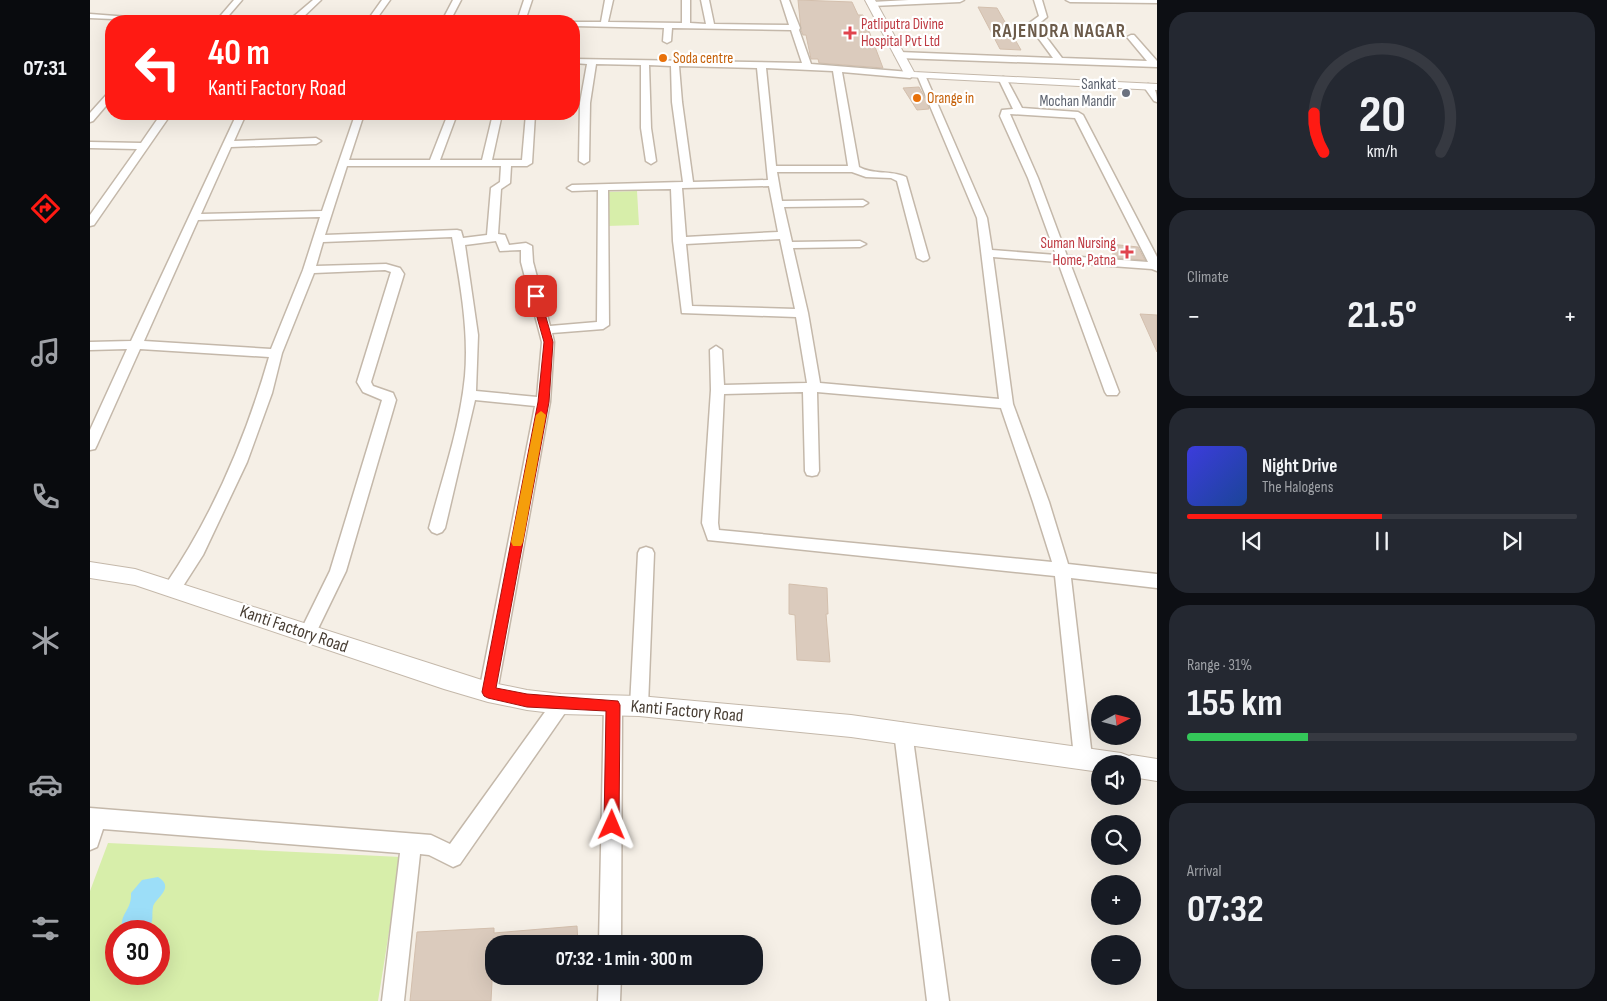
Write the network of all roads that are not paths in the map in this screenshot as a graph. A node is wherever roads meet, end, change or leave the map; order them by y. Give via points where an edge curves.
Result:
1 (238, 0) edge
2 (317, 0) edge
3 (386, 0) edge
4 (457, 0) edge
5 (528, 0) edge
6 (609, 0) edge
7 (686, 0) edge
8 (705, 0) edge
9 (785, 0) edge
10 (960, 0) edge
11 (1038, 0) edge
12 (1070, 0) edge
13 (1157, 1) edge
14 (871, 2) edge
15 (225, 15) edge
16 (300, 15) edge
17 (375, 15) edge
18 (449, 15) edge
19 (523, 15) edge
20 (90, 16) edge
21 (105, 17) edge
22 (580, 24) edge
23 (604, 24) junction
24 (668, 25) junction
25 (686, 26) junction
26 (710, 26) junction
27 (796, 28) junction
28 (1131, 37) dead end
29 (667, 41) dead end
30 (899, 55) junction
31 (580, 61) edge
32 (592, 61) junction
33 (1060, 61) junction
34 (645, 62) junction
35 (675, 62) junction
36 (761, 64) junction
37 (1156, 64) edge
38 (807, 66) junction
39 (837, 69) junction
40 (916, 75) junction
41 (1003, 80) junction
42 (1152, 87) edge
43 (1157, 99) edge
44 (105, 103) edge
45 (1019, 111) junction
46 (90, 119) edge
47 (162, 120) edge
48 (239, 120) edge
49 (357, 120) edge
50 (450, 120) edge
51 (496, 120) edge
52 (531, 120) edge
53 (316, 142) dead end
54 (228, 144) junction
55 (90, 145) edge
56 (145, 146) junction
57 (584, 161) dead end
58 (651, 161) dead end
59 (434, 162) junction
60 (343, 163) junction
61 (486, 163) junction
62 (506, 163) junction
63 (772, 169) junction
64 (854, 169) junction
65 (773, 183) junction
66 (682, 184) junction
67 (572, 188) dead end
68 (603, 188) junction
69 (864, 203) dead end
70 (777, 204) junction
71 (326, 214) junction
72 (194, 217) junction
73 (90, 223) edge
74 (492, 238) junction
75 (318, 240) junction
76 (784, 240) junction
77 (680, 241) junction
78 (459, 242) junction
79 (860, 244) dead end
80 (987, 253) junction
81 (923, 258) dead end
82 (1064, 259) junction
83 (1157, 267) edge
84 (309, 270) junction
85 (802, 313) junction
86 (545, 330) junction
87 (135, 345) junction
88 (90, 346) edge
89 (716, 350) dead end
90 (276, 353) junction
91 (812, 388) junction
92 (718, 390) junction
93 (1112, 392) dead end
94 (469, 395) junction
95 (544, 402) junction
96 (1006, 404) junction
97 (90, 445) edge
98 (812, 471) dead end
99 (436, 528) dead end
100 (646, 553) dead end
101 (90, 570) edge
102 (1062, 570) junction
103 (1157, 581) edge
104 (172, 589) junction
105 (306, 634) junction
106 (488, 692) junction
107 (561, 704) junction
108 (613, 705) junction
109 (639, 706) junction
110 (903, 732) junction
111 (1083, 757) junction
112 (1091, 758) edge
113 (1141, 767) edge
114 (1157, 770) edge
115 (94, 818) edge
116 (90, 840) edge
117 (412, 844) junction
118 (610, 935) edge
119 (610, 985) edge
120 (393, 1001) edge
121 (609, 1001) edge
122 (938, 1001) edge

1 - 15 street
2 - 16 street
3 - 17 street
4 - 18 street
5 - 19 street
6 - 23 street
7 - 25 street
8 - 26 street
9 - 27 street
10 - 14 street
11 - 33 street via 1043,17 1032,24
12 - 13 street
14 - 30 street
20 - 21 street
22 - 23 street
23 - 24 street
24 - 25 street
24 - 29 street
25 - 26 street
26 - 27 street
27 - 38 street
28 - 37 street
30 - 33 street
30 - 40 street
31 - 32 street
32 - 34 street
32 - 57 street via 585,103
33 - 37 street
34 - 35 street
34 - 58 street via 646,128
35 - 36 street
35 - 66 street
36 - 38 street
36 - 63 street
38 - 39 street
39 - 40 street
39 - 64 street
40 - 41 street
40 - 80 street via 982,218
41 - 42 street
41 - 45 street
42 - 43 street
44 - 46 street
45 - 82 street via 1005,112 1005,116
45 - 83 street via 1078,115
47 - 56 street
48 - 54 street
49 - 60 street
50 - 59 street
51 - 61 street
52 - 62 street via 527,163
53 - 54 street
54 - 72 street
55 - 56 street
56 - 73 street
59 - 60 street
59 - 61 street
60 - 71 street
61 - 62 street
62 - 74 street via 505,183 496,188
63 - 64 street
63 - 65 street
64 - 81 street via 863,174 902,179
65 - 66 street
65 - 70 street
66 - 68 street
66 - 77 street
67 - 68 street
68 - 86 street via 603,325
69 - 70 street
70 - 76 street
71 - 72 street
71 - 75 street
72 - 87 street
74 - 78 street
74 - 86 street via 501,237 504,249 526,246 527,262
75 - 78 street via 457,233
75 - 84 street
76 - 77 street
76 - 79 street
76 - 85 street
77 - 85 street via 686,310
78 - 94 street via 470,323
80 - 82 street
80 - 96 street
82 - 83 street
82 - 93 street
84 - 90 street
84 - 105 street via 386,267 398,274 364,382 368,389 388,396 389,400 338,571
85 - 91 street
86 - 95 street via 548,342
87 - 88 street
87 - 90 street
87 - 97 street
89 - 92 street
90 - 104 street via 240,462 197,551
91 - 92 street
91 - 96 street
91 - 98 street
92 - 102 street via 710,523 713,536
94 - 95 street
94 - 99 street
95 - 106 street
96 - 102 street
100 - 109 street
101 - 104 street, Kanti Factory Road
102 - 103 street
102 - 111 street
104 - 105 street, Kanti Factory Road
105 - 106 street, Kanti Factory Road
106 - 107 street, Kanti Factory Road
107 - 108 street, Kanti Factory Road
107 - 117 street via 454,857 431,845
108 - 109 street, Kanti Factory Road
108 - 118 street
109 - 110 street, Kanti Factory Road
110 - 111 street, Kanti Factory Road
110 - 122 street
111 - 112 street, Kanti Factory Road
113 - 114 street
115 - 116 street
115 - 117 street
117 - 120 street
119 - 121 street

